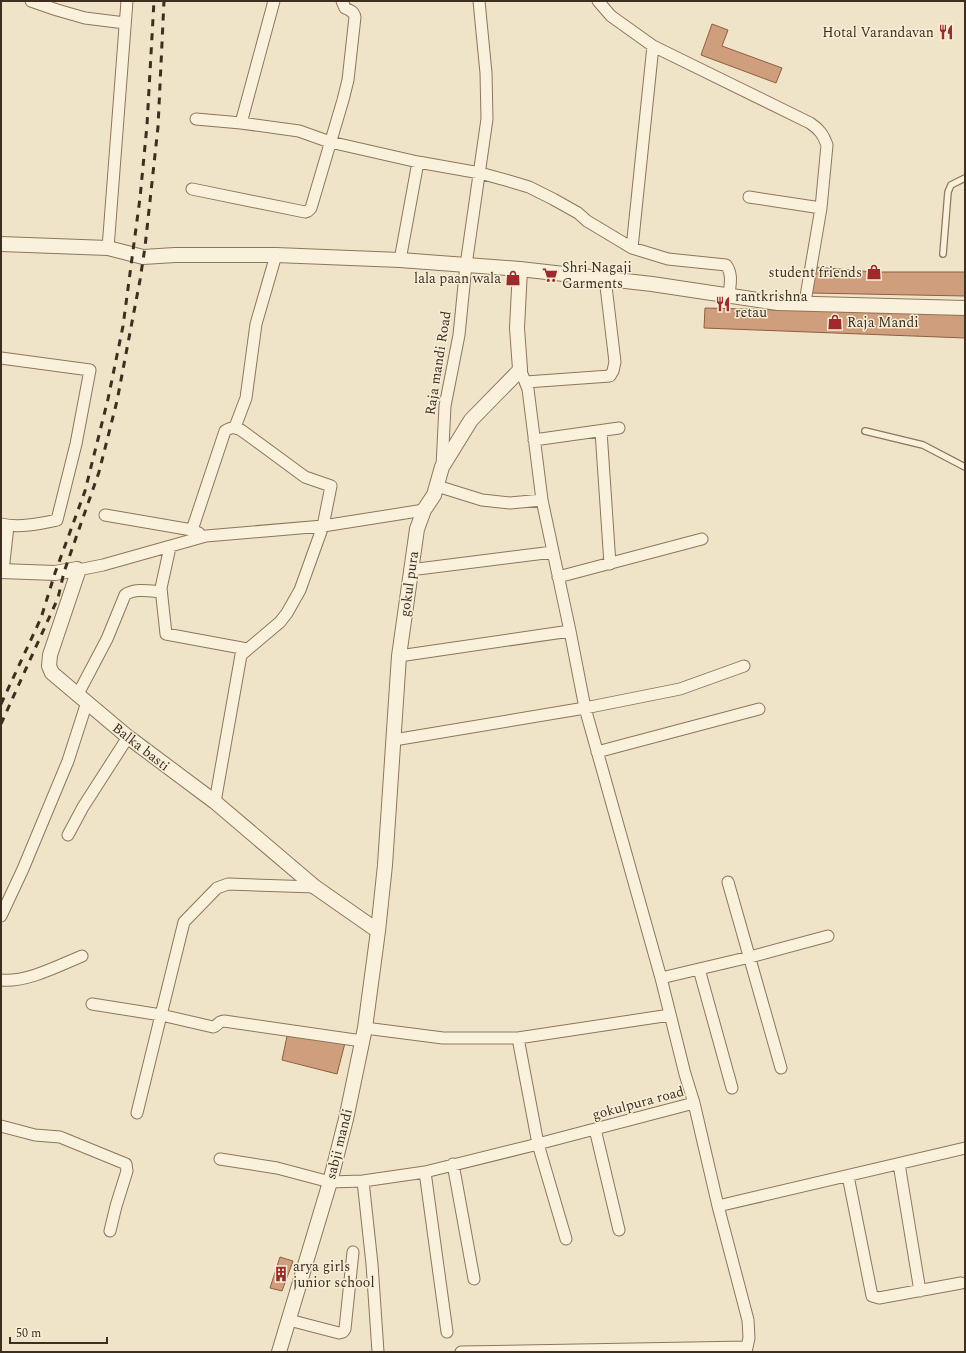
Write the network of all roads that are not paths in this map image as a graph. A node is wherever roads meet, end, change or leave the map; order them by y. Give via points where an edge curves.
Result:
1 (31, 1) edge
2 (127, 1) edge
3 (274, 1) edge
4 (342, 1) edge
5 (479, 1) edge
6 (598, 1) edge
7 (125, 23) junction
8 (653, 46) junction
9 (196, 119) dead end
10 (241, 123) junction
11 (330, 142) junction
12 (418, 162) junction
13 (480, 173) junction
14 (965, 178) edge
15 (192, 189) dead end
16 (749, 197) dead end
17 (821, 208) junction
18 (1, 244) edge
19 (108, 248) junction
20 (632, 248) junction
21 (942, 254) dead end
22 (276, 255) junction
23 (400, 260) junction
24 (466, 265) junction
25 (520, 269) junction
26 (605, 278) junction
27 (729, 295) junction
28 (805, 302) junction
29 (965, 308) edge
30 (1, 358) edge
31 (520, 369) junction
32 (526, 382) junction
33 (235, 427) junction
34 (619, 428) dead end
35 (601, 431) junction
36 (865, 431) dead end
37 (534, 440) junction
38 (442, 467) junction
39 (965, 467) edge
40 (437, 486) junction
41 (542, 500) junction
42 (424, 510) junction
43 (105, 515) dead end
44 (5, 525) edge
45 (323, 526) junction
46 (192, 530) junction
47 (206, 536) junction
48 (702, 539) dead end
49 (170, 546) junction
50 (553, 552) junction
51 (610, 564) junction
52 (78, 570) junction
53 (410, 570) junction
54 (2, 571) edge
55 (558, 577) junction
56 (161, 592) junction
57 (570, 631) junction
58 (247, 649) junction
59 (399, 656) junction
60 (744, 666) dead end
61 (82, 698) junction
62 (585, 708) junction
63 (759, 709) dead end
64 (128, 737) junction
65 (394, 740) junction
66 (597, 752) junction
67 (215, 802) junction
68 (68, 835) dead end
69 (728, 882) dead end
70 (315, 887) junction
71 (1, 916) edge
72 (378, 931) junction
73 (828, 936) dead end
74 (82, 956) dead end
75 (750, 957) junction
76 (699, 969) junction
77 (661, 978) junction
78 (1, 980) edge
79 (92, 1004) dead end
80 (161, 1015) junction
81 (670, 1015) junction
82 (363, 1034) junction
83 (518, 1038) junction
84 (781, 1068) dead end
85 (732, 1088) dead end
86 (694, 1103) junction
87 (137, 1113) dead end
88 (1, 1126) edge
89 (595, 1129) junction
90 (538, 1144) junction
91 (965, 1148) edge
92 (220, 1159) dead end
93 (453, 1164) junction
94 (898, 1164) junction
95 (425, 1172) junction
96 (848, 1176) junction
97 (363, 1180) junction
98 (330, 1182) junction
99 (718, 1206) junction
100 (620, 1230) dead end
101 (110, 1231) dead end
102 (566, 1239) dead end
103 (353, 1252) dead end
104 (474, 1279) dead end
105 (961, 1284) dead end
106 (920, 1291) junction
107 (289, 1320) junction
108 (447, 1332) dead end
109 (747, 1349) edge
110 (279, 1352) edge
111 (378, 1352) edge
112 (461, 1352) edge
113 (488, 1352) edge

1 - 7 street via 85,18
2 - 7 street
3 - 10 street
4 - 11 street via 345,8 352,11 355,17 348,80
5 - 13 street, Raja mandi Road via 488,97 488,119
6 - 8 street via 611,16
7 - 19 street
8 - 17 street via 820,130 827,145
8 - 20 street
9 - 10 street
10 - 11 street via 298,131
11 - 12 street
11 - 15 street via 308,211
12 - 13 street
12 - 23 street
13 - 20 street via 529,187 554,199
13 - 24 street, Raja mandi Road
14 - 21 lane via 951,185 948,192
16 - 17 street
17 - 28 street
18 - 19 street
19 - 22 street via 143,257
20 - 27 street via 668,259 726,265 730,269
22 - 23 street
22 - 33 street via 256,324 246,398
23 - 24 street
24 - 25 street
24 - 38 street, Raja mandi Road via 459,335 445,406
25 - 26 street
25 - 31 street via 517,328
26 - 27 street
26 - 32 street via 615,362 610,376
27 - 28 street via 778,303
28 - 29 street
30 - 44 street via 90,370 76,444 56,520 32,525
31 - 32 street
31 - 38 street, gokul pura via 471,420
32 - 37 street
33 - 45 street via 305,477 331,486
33 - 46 street via 225,432
34 - 35 street
35 - 37 street
35 - 51 street
36 - 39 lane via 923,445
37 - 41 street
38 - 40 street, gokul pura
40 - 41 street via 482,500 510,503
40 - 42 street, gokul pura
41 - 50 street
42 - 45 street
42 - 53 street, gokul pura via 417,529
43 - 46 street
44 - 54 street
45 - 47 street
45 - 58 street via 300,590 287,613 280,622
46 - 47 street
47 - 49 street
48 - 51 street
49 - 52 street
49 - 56 street
50 - 53 street
50 - 55 street
51 - 55 street
52 - 54 street via 55,573
52 - 61 street, Balka basti via 49,661 52,673
53 - 59 street, gokul pura
55 - 57 street
56 - 58 street via 166,634
56 - 61 street via 134,591 125,595
57 - 59 street
57 - 62 street
58 - 67 street via 240,659
59 - 65 street, gokul pura
60 - 62 street via 680,688
61 - 64 street, Balka basti
61 - 71 street via 68,761
62 - 65 street
62 - 66 street
63 - 66 street
64 - 67 street, Balka basti
64 - 68 street
65 - 72 street, gokul pura
66 - 77 street
67 - 70 street, Balka basti
69 - 75 street
70 - 72 street, Balka basti
70 - 80 street via 228,884 217,888 184,922
72 - 82 street, sabji mandi
73 - 75 street
74 - 78 street via 46,971 8,981
75 - 76 street
75 - 84 street
76 - 77 street
76 - 85 street
77 - 81 street
79 - 80 street
80 - 82 street via 213,1027 224,1021
80 - 87 street
81 - 83 street
81 - 86 street
82 - 83 street
82 - 98 street, sabji mandi
83 - 90 street
86 - 89 street, gokulpura road
86 - 99 street, gokulpura road
88 - 101 street via 34,1135 60,1136 126,1164 127,1172
89 - 90 street, gokulpura road
89 - 100 street
90 - 93 street, gokulpura road
90 - 102 street
91 - 94 street
92 - 98 street, gokulpura road via 277,1168
93 - 95 street, gokulpura road
93 - 104 street
94 - 96 street
94 - 106 street
95 - 97 street, gokulpura road
95 - 108 street
96 - 99 street
96 - 106 street via 872,1296 879,1298
97 - 98 street, gokulpura road
97 - 111 street
98 - 107 street, sabji mandi
99 - 109 street, gokulpura road via 748,1320
103 - 107 street via 343,1332
105 - 106 street
107 - 110 street, sabji mandi
109 - 113 street
112 - 113 street

